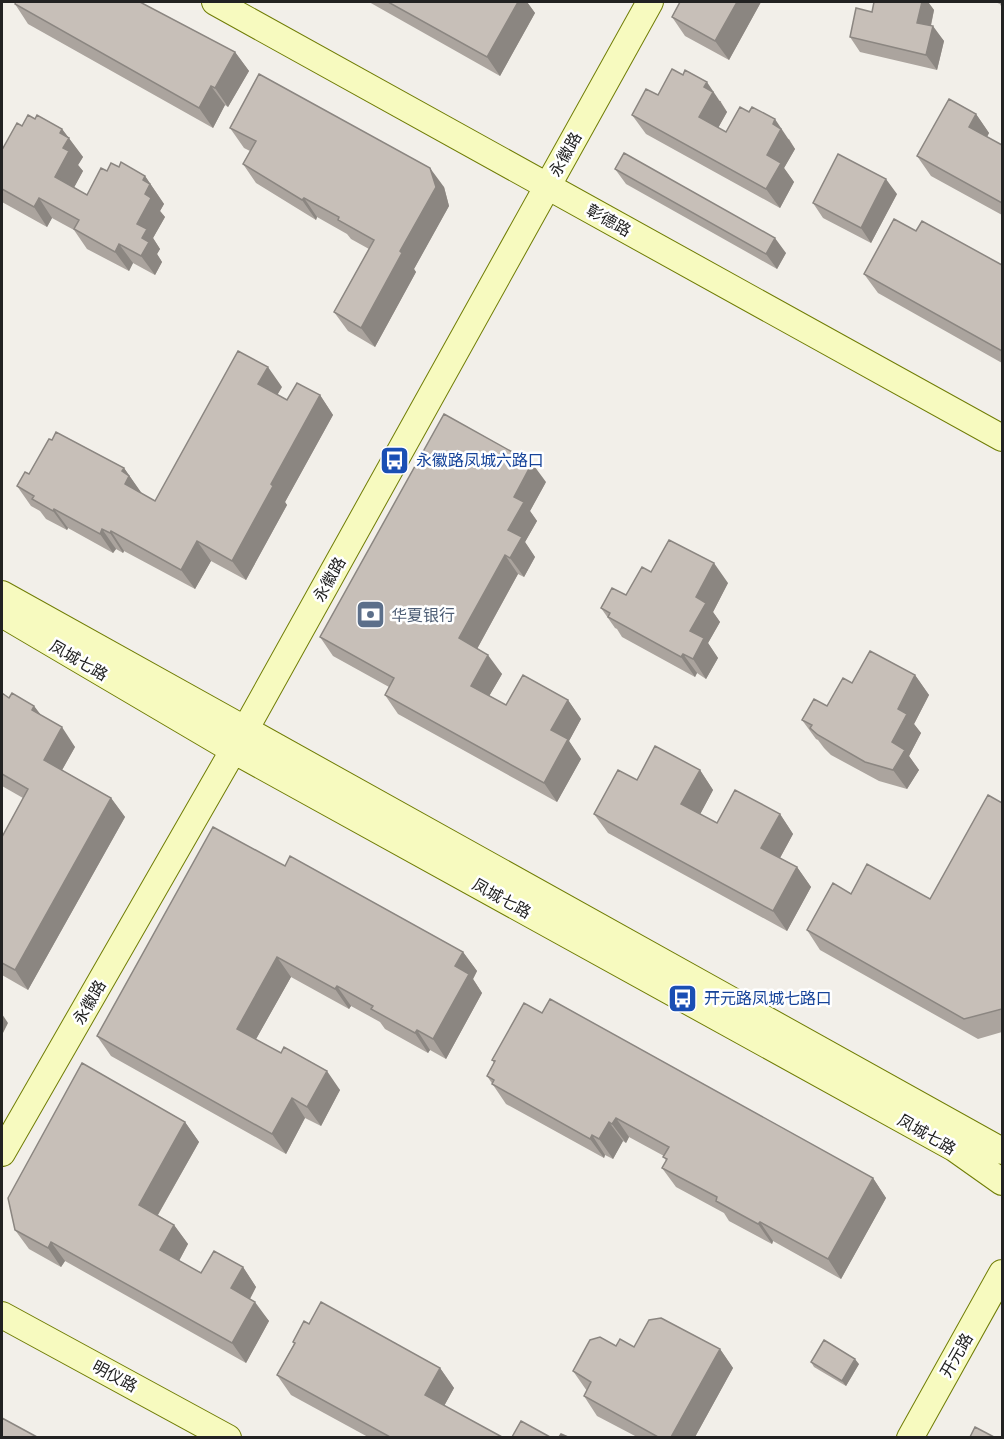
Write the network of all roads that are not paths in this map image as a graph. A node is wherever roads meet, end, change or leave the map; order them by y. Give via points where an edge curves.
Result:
1 (215, 2) edge
2 (650, 2) edge
3 (548, 186) junction
4 (1002, 438) edge
5 (2, 594) edge
6 (2, 614) edge
7 (239, 740) junction
8 (1002, 1152) edge
9 (2, 1153) edge
10 (1002, 1182) edge
11 (1002, 1274) edge
12 (2, 1315) edge
13 (228, 1437) edge
14 (910, 1437) edge

1 - 3 street, 彰德路
2 - 3 street, 永徽路
3 - 4 street, 彰德路
3 - 7 street, 永徽路
5 - 7 street, 凤城七路
6 - 7 street, 凤城七路
7 - 8 street, 凤城七路
7 - 9 street, 永徽路
7 - 10 street, 凤城七路 via 954,1148
11 - 14 street, 开元路
12 - 13 street, 明仪路

